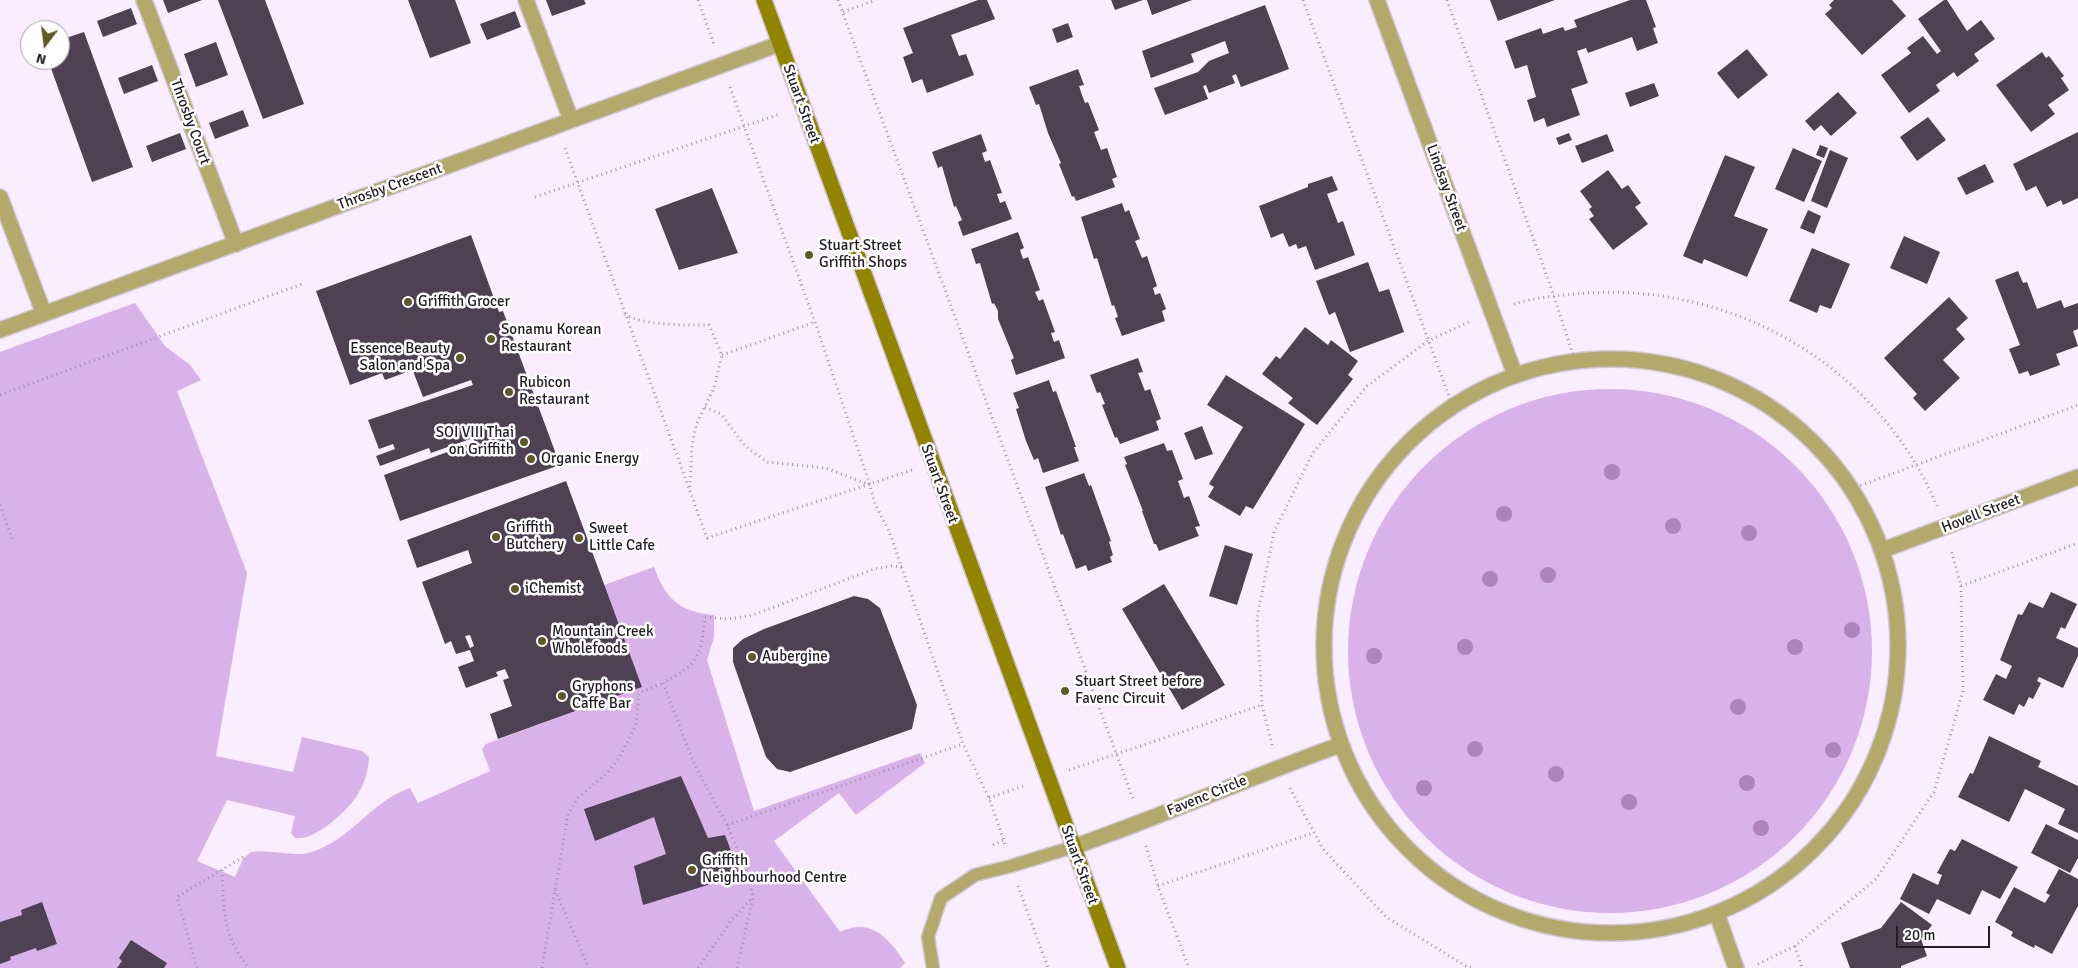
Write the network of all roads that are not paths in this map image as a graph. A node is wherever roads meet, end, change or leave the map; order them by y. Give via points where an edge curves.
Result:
1 (144, 0) edge
2 (526, 0) edge
3 (764, 0) edge
4 (1377, 0) edge
5 (779, 44) junction
6 (564, 122) junction
7 (0, 197) edge
8 (236, 244) junction
9 (44, 314) junction
10 (0, 330) edge
11 (1515, 375) junction
12 (2078, 477) edge
13 (1883, 550) junction
14 (1340, 745) junction
15 (1073, 846) junction
16 (1717, 914) junction
17 (933, 968) edge
18 (1118, 968) edge
19 (1736, 968) edge

1 - 8 street, Throsby Court
2 - 6 street
3 - 5 street, Stuart Street
4 - 11 street, Lindsay Street
5 - 6 street, Throsby Crescent
5 - 15 street, Stuart Street
6 - 8 street, Throsby Crescent
7 - 9 street
8 - 9 street, Throsby Crescent
9 - 10 street, Throsby Crescent
11 - 13 street via 1575,362 1614,358 1664,363 1712,377 1758,398 1798,428 1834,463 1862,505
11 - 14 street via 1470,395 1430,422 1395,456 1365,495 1344,539 1329,585 1323,633 1325,682
12 - 13 street, Hovell Street
13 - 16 street via 1897,603 1900,657 1893,711 1876,762 1849,810 1814,851 1772,886
14 - 15 street, Favenc Circle via 1140,824
14 - 16 street via 1366,796 1400,842 1444,880 1493,909 1548,926 1604,934 1662,930
15 - 17 lane via 975,875 941,898 928,937
15 - 18 street, Stuart Street
16 - 19 street

